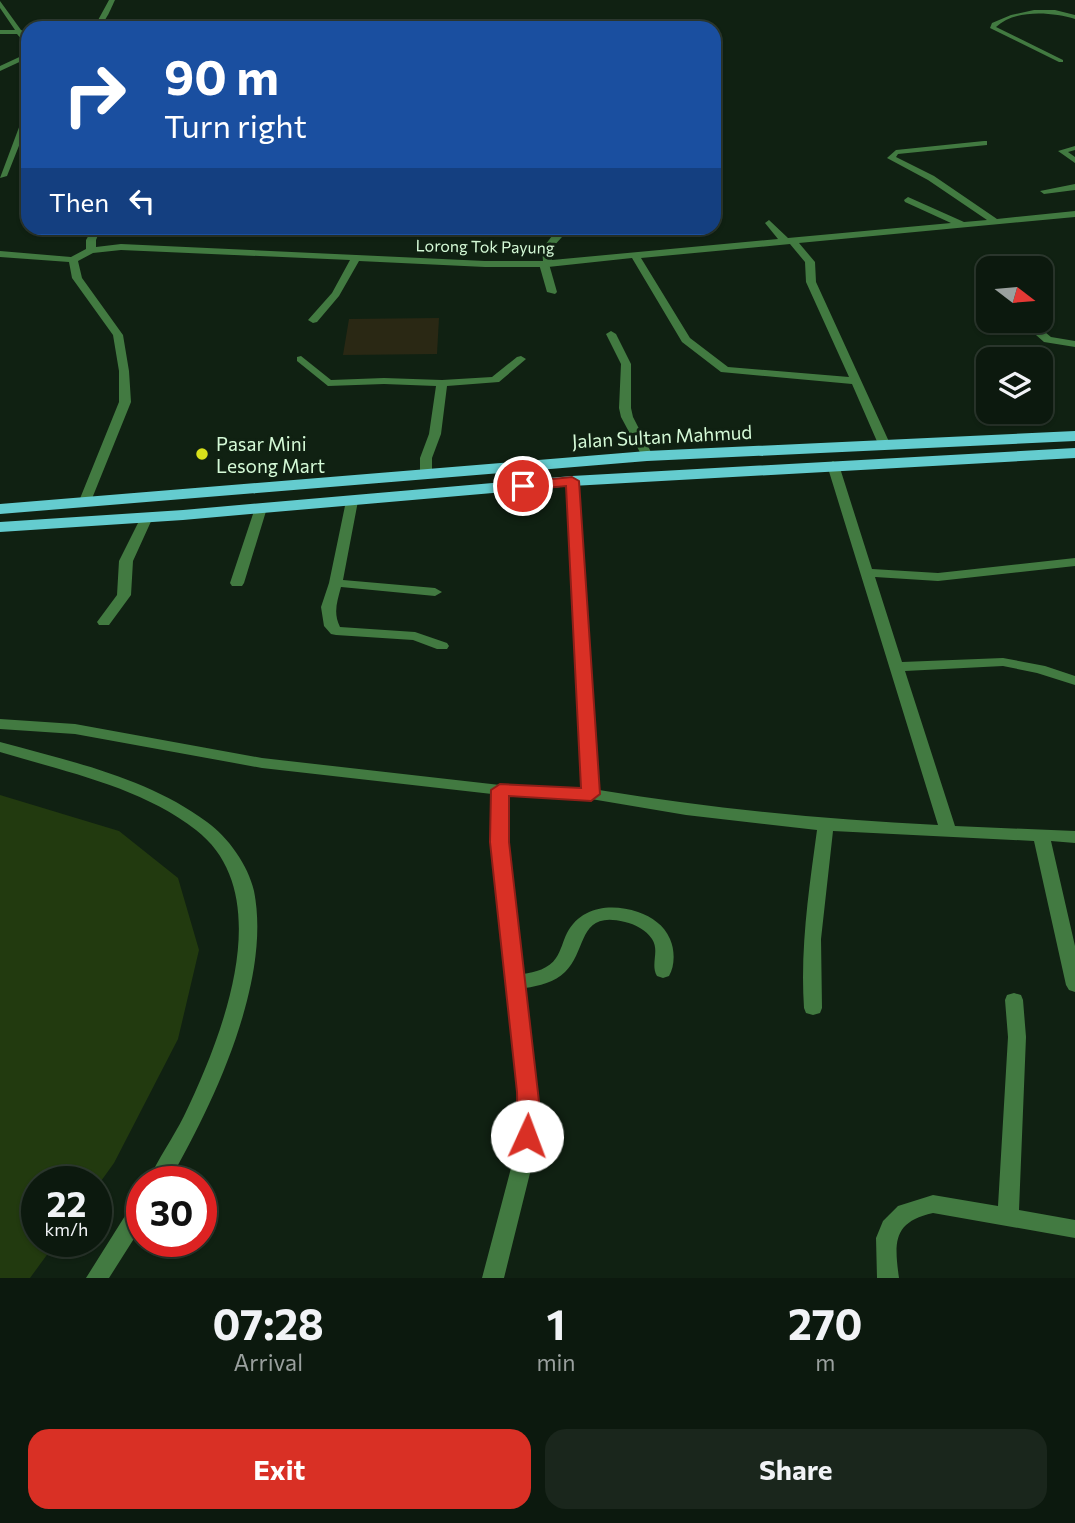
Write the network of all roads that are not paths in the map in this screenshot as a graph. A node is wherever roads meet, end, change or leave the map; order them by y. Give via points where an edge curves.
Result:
1 (112, 0) edge
2 (0, 3) edge
3 (1075, 17) edge
4 (101, 21) edge
5 (0, 32) edge
6 (18, 32) junction
7 (21, 36) edge
8 (21, 58) edge
9 (1061, 61) dead end
10 (0, 69) edge
11 (21, 131) edge
12 (984, 143) dead end
13 (1075, 148) edge
14 (1075, 161) edge
15 (3, 176) dead end
16 (1075, 187) edge
17 (1044, 191) dead end
18 (908, 200) dead end
19 (1075, 214) edge
20 (769, 223) dead end
21 (998, 223) junction
22 (962, 225) junction
23 (95, 235) edge
24 (557, 235) edge
25 (789, 241) junction
26 (90, 250) junction
27 (0, 254) edge
28 (635, 255) junction
29 (355, 258) junction
30 (73, 260) junction
31 (546, 264) junction
32 (552, 292) dead end
33 (313, 320) dead end
34 (1040, 333) edge
35 (611, 334) dead end
36 (1075, 344) edge
37 (301, 359) dead end
38 (521, 359) dead end
39 (856, 381) junction
40 (442, 383) junction
41 (1075, 436) edge
42 (885, 446) junction
43 (1075, 453) edge
44 (647, 456) junction
45 (833, 465) junction
46 (426, 472) junction
47 (572, 481) junction
48 (187, 492) junction
49 (352, 500) junction
50 (85, 501) junction
51 (261, 508) junction
52 (0, 509) edge
53 (183, 515) junction
54 (147, 517) junction
55 (0, 527) edge
56 (1075, 562) edge
57 (867, 573) junction
58 (237, 583) dead end
59 (336, 583) junction
60 (435, 592) dead end
61 (104, 622) dead end
62 (442, 646) dead end
63 (897, 667) junction
64 (1075, 681) edge
65 (0, 724) edge
66 (0, 747) edge
67 (500, 790) junction
68 (591, 794) junction
69 (826, 825) junction
70 (948, 830) junction
71 (1041, 835) junction
72 (1075, 836) edge
73 (663, 971) dead end
74 (517, 982) junction
75 (1075, 985) edge
76 (1014, 1000) dead end
77 (813, 1008) dead end
78 (166, 1166) edge
79 (1008, 1217) junction
80 (1075, 1229) edge
81 (126, 1232) edge
82 (97, 1278) edge
83 (493, 1278) edge
84 (888, 1278) edge

1 - 4 street
2 - 6 street
3 - 9 street via 1047,11 994,24 993,29
5 - 6 street
6 - 7 street
8 - 10 street
11 - 15 street
12 - 21 street via 896,152 891,158 932,178
13 - 14 street via 1062,151
16 - 17 street
18 - 22 street
19 - 21 street, Lorong Tok Payung
20 - 25 street
21 - 22 street, Lorong Tok Payung
22 - 25 street, Lorong Tok Payung
23 - 26 street
24 - 31 street via 546,246
25 - 28 street, Lorong Tok Payung
25 - 39 street via 810,262 811,282
26 - 29 street, Lorong Tok Payung via 121,247
26 - 30 street, Lorong Tok Payung
27 - 30 street
28 - 31 street, Lorong Tok Payung
28 - 39 street via 686,340 725,370
29 - 31 street, Lorong Tok Payung
29 - 33 street via 336,294
30 - 50 street via 77,278 118,335 124,371 125,402
31 - 32 street
34 - 36 street via 1048,340
35 - 44 street via 626,364 627,417
37 - 40 street via 328,383
38 - 40 street via 495,380
39 - 42 street
40 - 46 street
41 - 42 highway, Jalan Sultan Mahmud
42 - 44 highway, Jalan Sultan Mahmud
43 - 45 highway, Jalan Sultan Mahmud
44 - 46 highway, Jalan Sultan Mahmud
45 - 47 highway, Jalan Sultan Mahmud
45 - 57 street
46 - 48 highway, Jalan Sultan Mahmud
47 - 49 highway, Jalan Sultan Mahmud
47 - 68 street
48 - 50 highway, Jalan Sultan Mahmud
48 - 53 highway
49 - 51 highway, Jalan Sultan Mahmud
49 - 59 street
50 - 52 highway, Jalan Sultan Mahmud
51 - 53 highway, Jalan Sultan Mahmud
51 - 58 street
53 - 54 highway, Jalan Sultan Mahmud
54 - 55 highway, Jalan Sultan Mahmud
54 - 61 street via 126,561 124,595
56 - 57 street via 938,577
57 - 63 street
59 - 60 street
59 - 62 street via 328,607 336,631 415,636
63 - 64 street via 1003,662
63 - 70 street
65 - 67 street via 75,729 250,761
66 - 78 street via 106,780 173,808 221,844 236,868 245,891 247,917 244,972 225,1042
67 - 68 street
67 - 74 street via 500,842
68 - 69 street
69 - 70 street
69 - 77 street via 815,905
70 - 71 street
71 - 72 street
71 - 75 street
73 - 74 street via 665,948 660,936 639,919 606,914 581,924 561,967 541,979
74 - 83 street via 530,1119
76 - 79 street via 1017,1037
79 - 80 street
79 - 84 street via 933,1204 912,1207 888,1233 884,1250
81 - 82 street

